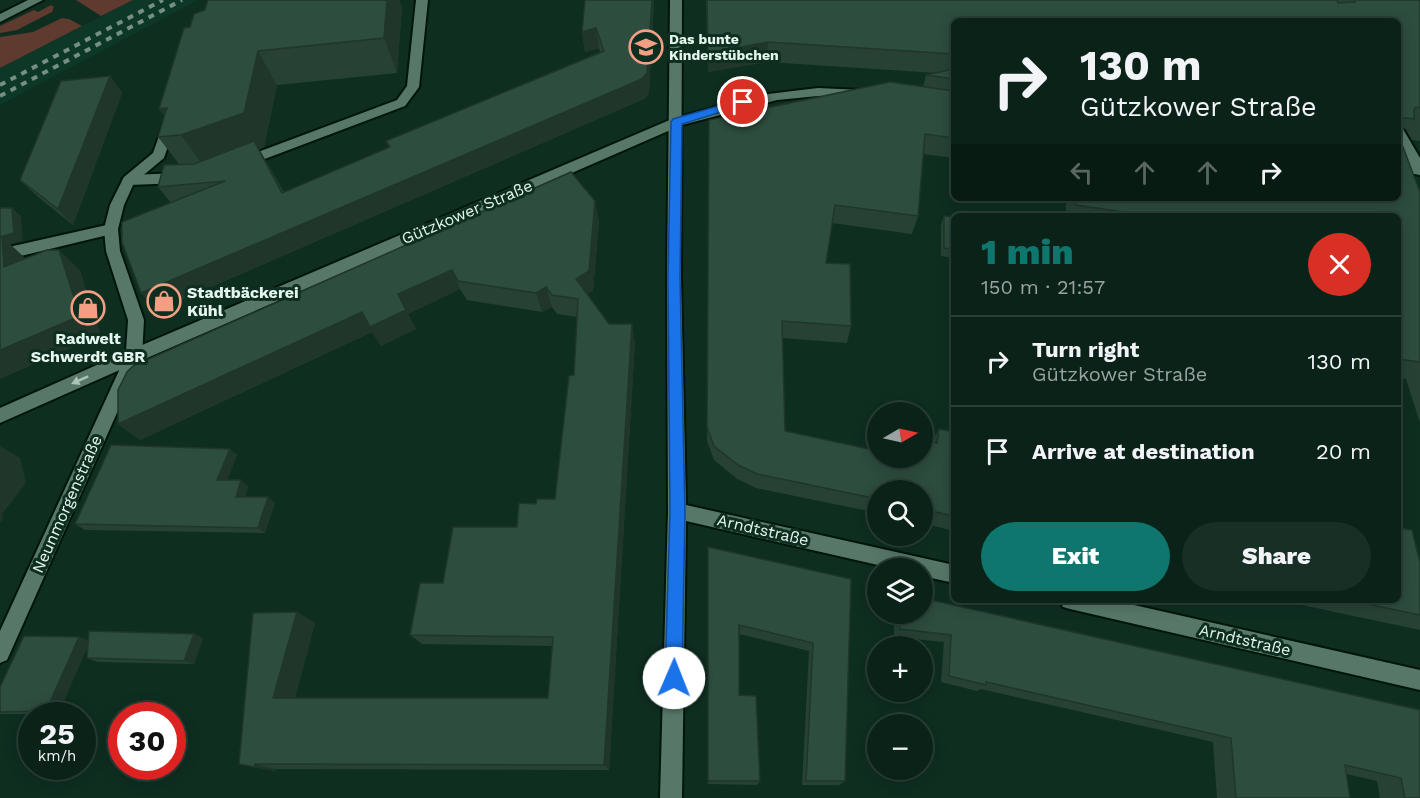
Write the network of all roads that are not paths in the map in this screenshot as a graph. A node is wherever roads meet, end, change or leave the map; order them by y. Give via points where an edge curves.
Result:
1 (36, 0) edge
2 (422, 0) edge
3 (676, 0) edge
4 (0, 18) edge
5 (880, 94) edge
6 (174, 109) edge
7 (677, 122) junction
8 (1401, 137) edge
9 (1401, 167) edge
10 (228, 168) edge
11 (1420, 170) edge
12 (195, 177) edge
13 (129, 180) junction
14 (111, 229) junction
15 (0, 255) edge
16 (134, 356) junction
17 (0, 416) edge
18 (677, 511) junction
19 (951, 573) edge
20 (1083, 603) edge
21 (0, 653) edge
22 (1420, 680) edge
23 (671, 798) edge

1 - 4 street
2 - 10 street via 413,87 401,103
3 - 7 street
5 - 7 street, Gützkower Straße via 778,95
6 - 13 street via 159,155
7 - 16 street, Gützkower Straße
7 - 18 street
8 - 11 street
9 - 11 street
12 - 13 street
13 - 14 street
14 - 15 street
14 - 16 street via 113,251 136,320
16 -> 17 street, Gützkower Straße
16 - 21 street, Neunmorgenstraße
18 - 19 street, Arndtstraße
18 - 23 street
20 - 22 street, Arndtstraße

